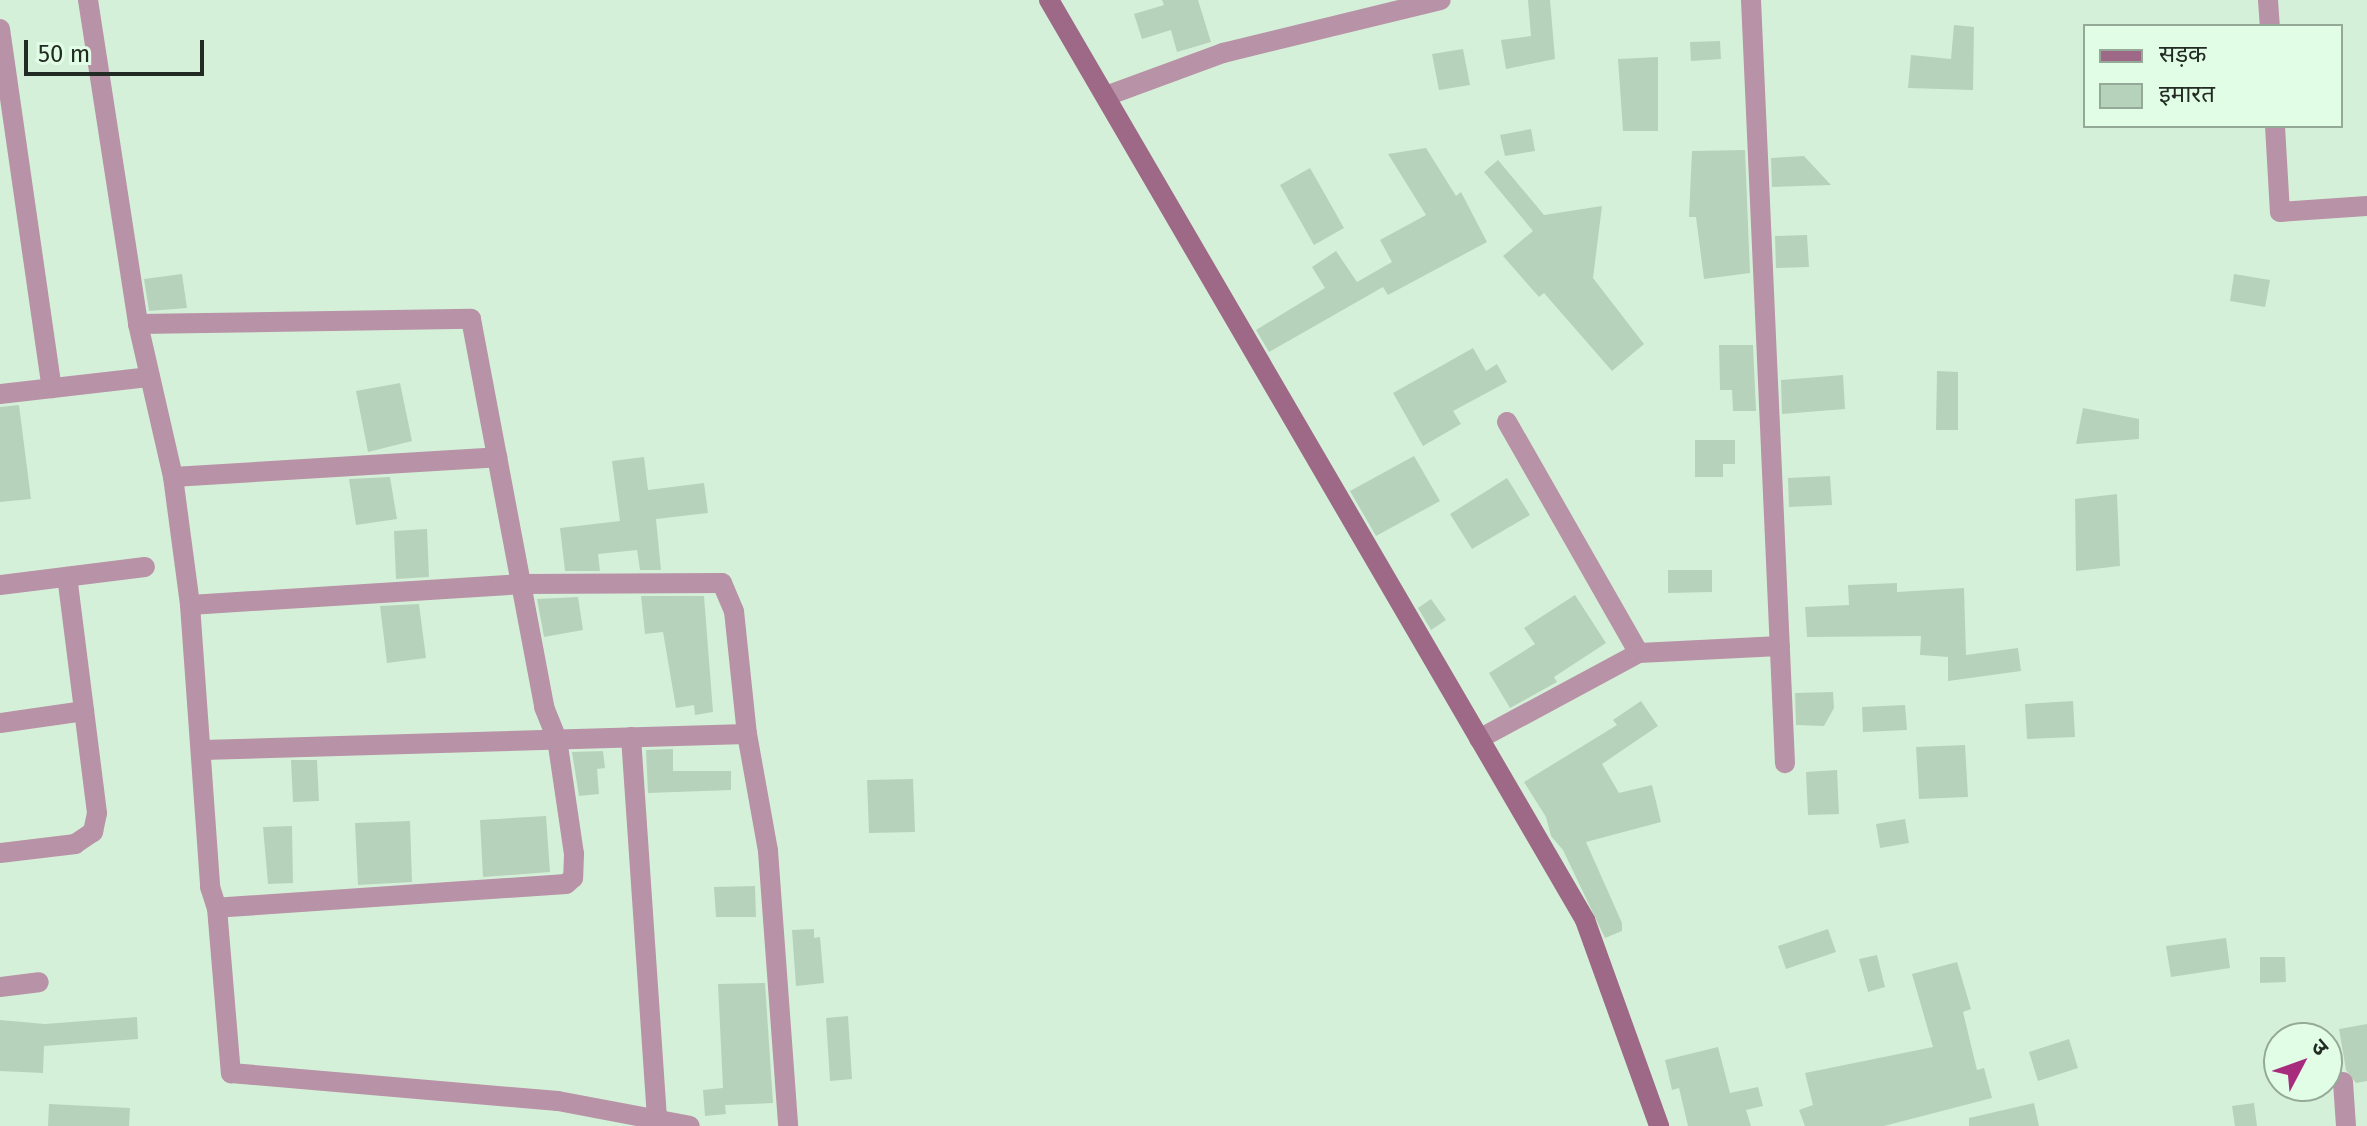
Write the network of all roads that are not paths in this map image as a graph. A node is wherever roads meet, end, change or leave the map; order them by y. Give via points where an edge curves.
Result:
1 (88, 0) edge
2 (1049, 0) edge
3 (1441, 0) edge
4 (1750, 0) edge
5 (2268, 0) edge
6 (2270, 24) edge
7 (0, 29) edge
8 (2, 55) edge
9 (1106, 96) junction
10 (2275, 128) edge
11 (2367, 206) edge
12 (138, 324) junction
13 (150, 377) junction
14 (52, 388) junction
15 (0, 394) edge
16 (1507, 422) dead end
17 (497, 457) junction
18 (173, 477) junction
19 (145, 567) dead end
20 (67, 577) junction
21 (524, 584) junction
22 (0, 585) edge
23 (190, 605) junction
24 (1780, 646) junction
25 (1639, 653) junction
26 (84, 711) junction
27 (0, 723) edge
28 (747, 734) junction
29 (631, 737) junction
30 (557, 739) junction
31 (1479, 739) junction
32 (203, 750) junction
33 (1785, 763) dead end
34 (0, 853) edge
35 (217, 908) junction
36 (39, 982) dead end
37 (0, 987) edge
38 (2343, 1082) dead end
39 (657, 1120) junction
40 (690, 1126) edge
41 (788, 1126) edge
42 (1659, 1126) edge
43 (2346, 1126) edge

1 - 12 street
2 - 9 street
3 - 9 street via 1223,53
4 - 24 street
5 - 6 street
7 - 8 street
8 - 14 street
9 - 31 street
10 - 11 street via 2280,212
12 - 13 street
12 - 17 street via 471,319
13 - 14 street
13 - 18 street
14 - 15 street
16 - 25 street
17 - 18 street
17 - 21 street
18 - 23 street
19 - 20 street
20 - 22 street
20 - 26 street
21 - 23 street
21 - 28 street via 722,583 734,611
21 - 30 street via 544,707
23 - 32 street
24 - 25 street
24 - 33 street
25 - 31 street
26 - 27 street
26 - 34 street via 97,813 93,832 75,844
28 - 29 street
28 - 41 street via 768,851
29 - 30 street
29 - 39 street
30 - 32 street
30 - 35 street via 574,854 573,878 566,884
31 - 42 street via 1585,920
32 - 35 street via 210,887
35 - 39 street via 231,1073 558,1101
36 - 37 street
38 - 43 street
39 - 40 street

